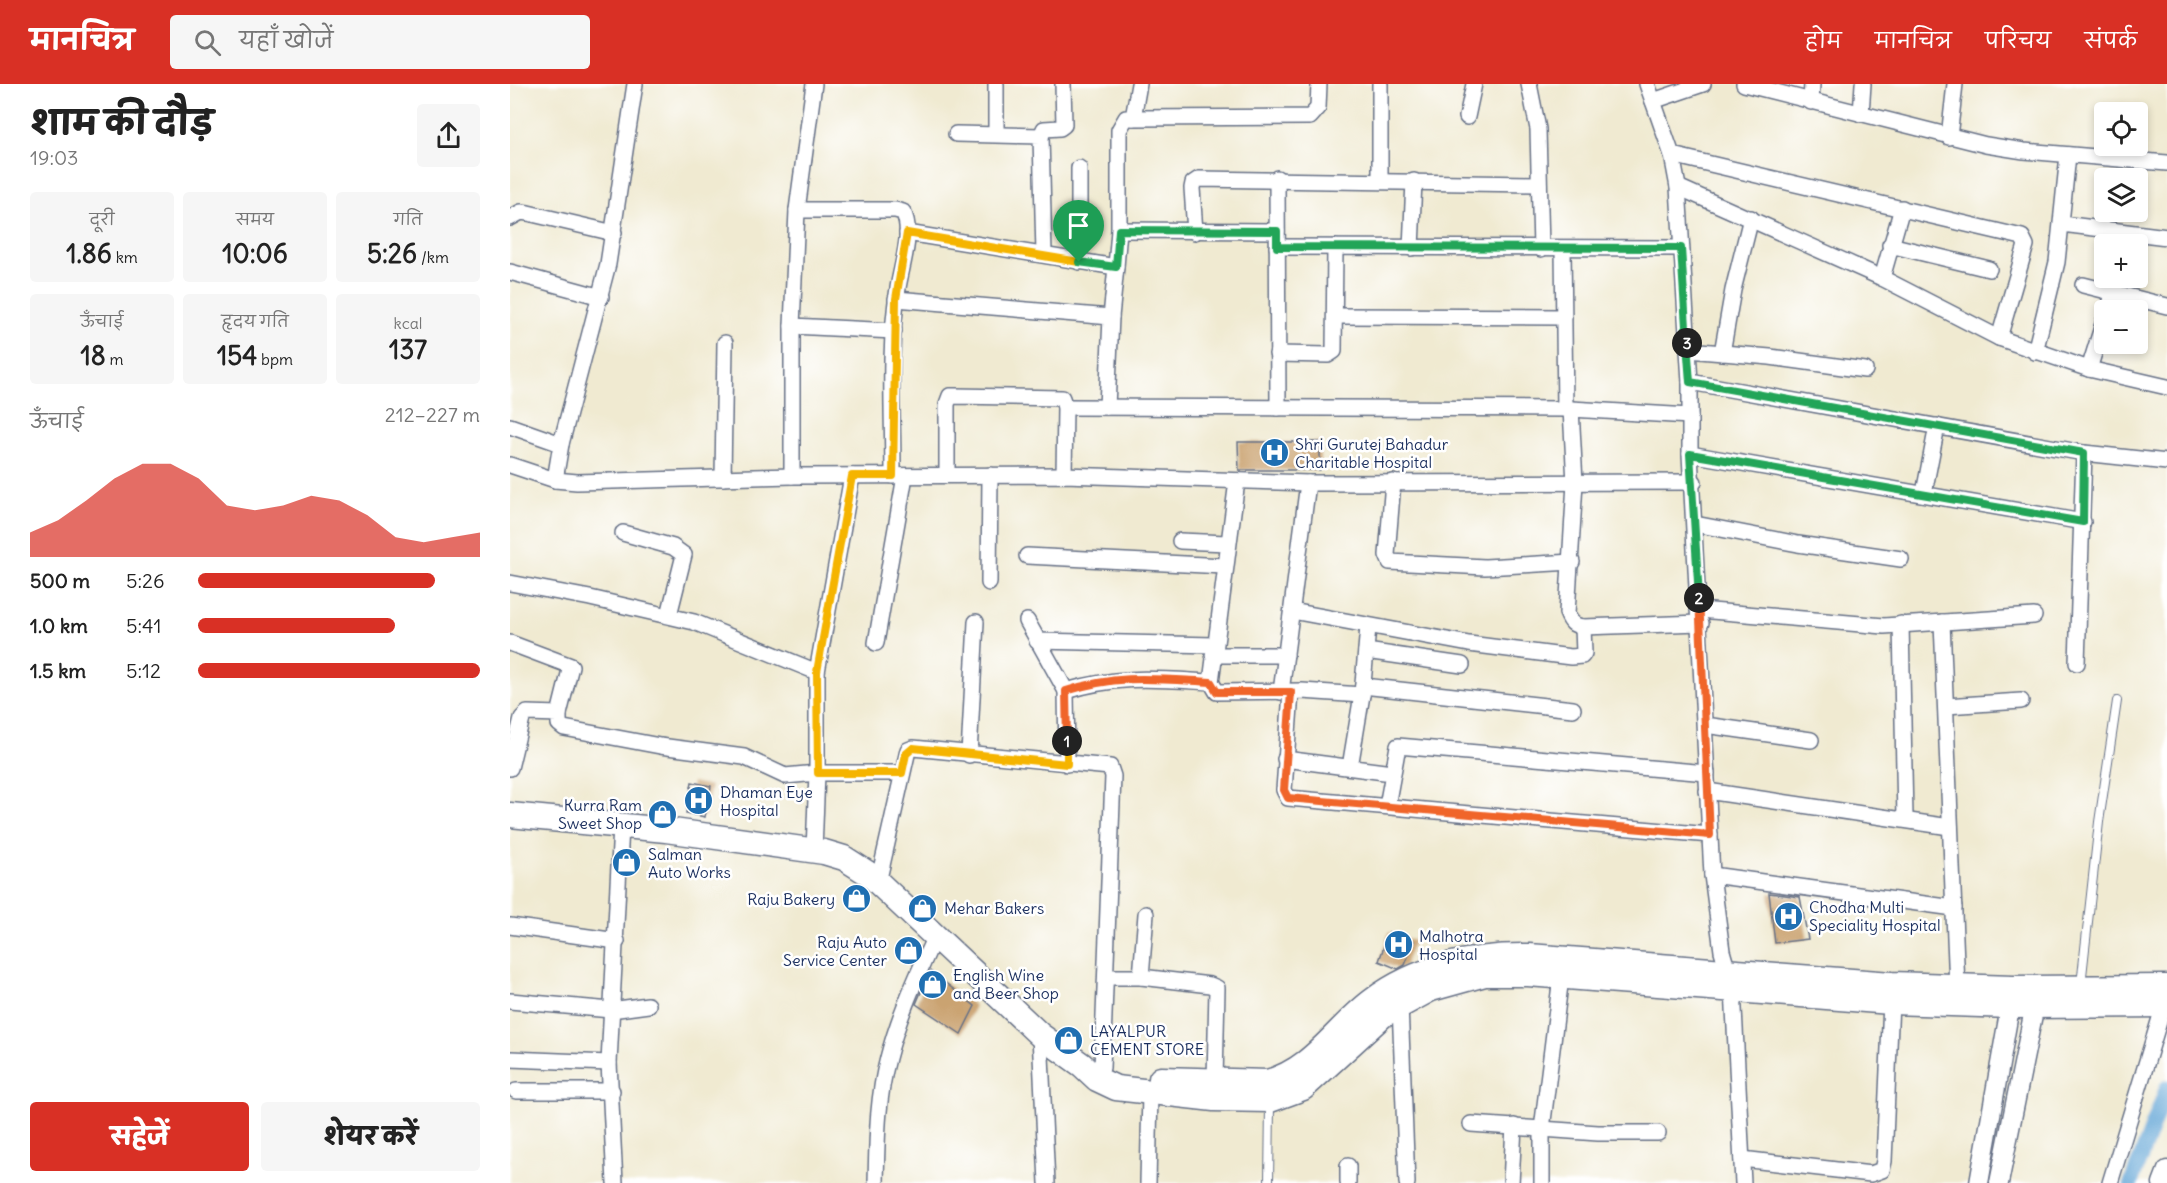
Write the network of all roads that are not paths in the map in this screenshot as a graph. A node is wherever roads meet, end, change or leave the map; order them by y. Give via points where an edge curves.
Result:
1 (636, 84) edge
2 (814, 84) edge
3 (996, 84) edge
4 (1064, 84) edge
5 (1139, 84) edge
6 (1319, 84) edge
7 (1380, 84) edge
8 (1474, 84) edge
9 (1529, 84) edge
10 (1647, 84) edge
11 (1703, 84) edge
12 (1744, 84) edge
13 (1812, 84) edge
14 (1863, 84) edge
15 (1955, 84) edge
16 (1774, 88) edge
17 (1653, 101) junction
18 (1811, 102) junction
19 (1861, 114) junction
20 (1467, 117) dead end
21 (1133, 118) junction
22 (956, 134) dead end
23 (996, 134) junction
24 (1041, 136) junction
25 (1949, 136) junction
26 (2068, 154) junction
27 (1672, 155) junction
28 (2167, 164) edge
29 (1079, 168) dead end
30 (1277, 178) junction
31 (1380, 180) junction
32 (1414, 181) junction
33 (1539, 184) junction
34 (1678, 187) junction
35 (1902, 208) junction
36 (797, 210) junction
37 (510, 218) edge
38 (1751, 218) junction
39 (2062, 224) junction
40 (1119, 230) junction
41 (1277, 231) junction
42 (1195, 232) junction
43 (614, 233) junction
44 (907, 233) junction
45 (2167, 237) edge
46 (1890, 245) junction
47 (1277, 247) junction
48 (1335, 247) junction
49 (1411, 248) junction
50 (1681, 248) junction
51 (1541, 249) junction
52 (1563, 249) junction
53 (1044, 254) junction
54 (1079, 262) junction
55 (1116, 267) junction
56 (1989, 270) dead end
57 (510, 272) edge
58 (1882, 278) junction
59 (2083, 285) dead end
60 (2114, 292) junction
61 (601, 297) junction
62 (896, 299) junction
63 (2111, 300) edge
64 (2167, 306) edge
65 (1335, 316) junction
66 (1111, 317) junction
67 (1564, 317) junction
68 (792, 326) junction
69 (894, 331) junction
70 (2000, 338) junction
71 (725, 343) dead end
72 (1688, 350) junction
73 (2035, 352) junction
74 (1722, 353) junction
75 (2094, 353) edge
76 (1277, 354) junction
77 (2089, 369) junction
78 (1865, 370) dead end
79 (1690, 382) junction
80 (2167, 387) edge
81 (1065, 407) junction
82 (1107, 407) junction
83 (1278, 408) junction
84 (1568, 409) junction
85 (1690, 416) junction
86 (510, 426) edge
87 (1937, 426) junction
88 (561, 444) junction
89 (2084, 453) junction
90 (1690, 454) junction
91 (2167, 462) edge
92 (510, 465) edge
93 (947, 475) junction
94 (990, 475) junction
95 (1064, 475) junction
96 (792, 476) junction
97 (852, 476) junction
98 (899, 476) junction
99 (723, 478) junction
100 (555, 480) junction
101 (1237, 481) junction
102 (1393, 482) junction
103 (1694, 482) junction
104 (1308, 483) junction
105 (1575, 483) junction
106 (1924, 493) junction
107 (2083, 522) junction
108 (1695, 524) junction
109 (623, 533) dead end
110 (1180, 541) dead end
111 (1227, 543) junction
112 (1027, 556) dead end
113 (1901, 559) dead end
114 (1572, 562) junction
115 (1224, 566) junction
116 (510, 583) edge
117 (989, 583) dead end
118 (1292, 611) junction
119 (669, 615) junction
120 (1700, 616) junction
121 (2034, 616) dead end
122 (1027, 621) dead end
123 (976, 622) dead end
124 (1942, 622) junction
125 (1901, 624) junction
126 (1368, 627) junction
127 (1583, 627) junction
128 (1037, 641) junction
129 (510, 643) edge
130 (876, 643) dead end
131 (1214, 650) junction
132 (1366, 651) junction
133 (1286, 655) junction
134 (2077, 663) dead end
135 (1462, 666) dead end
136 (817, 672) junction
137 (1211, 682) junction
138 (1066, 691) junction
139 (1362, 691) junction
140 (1286, 692) junction
141 (2021, 701) dead end
142 (2117, 701) dead end
143 (1946, 706) junction
144 (1573, 709) dead end
145 (560, 714) junction
146 (1705, 725) junction
147 (1810, 740) dead end
148 (969, 755) junction
149 (1285, 759) junction
150 (1067, 764) junction
151 (1350, 767) junction
152 (510, 768) edge
153 (818, 773) junction
154 (902, 773) junction
155 (1392, 773) junction
156 (1707, 773) junction
157 (1707, 791) junction
158 (1387, 806) junction
159 (510, 814) edge
160 (1905, 819) junction
161 (621, 826) junction
162 (1950, 827) junction
163 (1710, 835) junction
164 (814, 851) junction
165 (1712, 875) junction
166 (878, 883) junction
167 (1954, 908) junction
168 (1146, 914) dead end
169 (510, 926) edge
170 (935, 936) junction
171 (617, 941) junction
172 (1106, 977) junction
173 (1141, 977) junction
174 (1561, 977) junction
175 (1730, 979) junction
176 (1957, 987) junction
177 (2080, 987) junction
178 (2037, 996) junction
179 (2012, 997) junction
180 (2166, 999) edge
181 (510, 1001) edge
182 (1891, 1002) junction
183 (648, 1005) dead end
184 (1400, 1005) junction
185 (612, 1010) junction
186 (1040, 1035) junction
187 (510, 1059) edge
188 (609, 1063) junction
189 (1092, 1066) junction
190 (1215, 1081) junction
191 (516, 1091) dead end
192 (612, 1091) junction
193 (1150, 1093) junction
194 (1270, 1100) junction
195 (1471, 1124) dead end
196 (1514, 1126) junction
197 (1542, 1129) junction
198 (1658, 1133) dead end
199 (1742, 1158) junction
200 (1984, 1165) junction
201 (1348, 1166) dead end
202 (2167, 1170) edge
203 (2001, 1175) edge
204 (615, 1183) edge
205 (876, 1183) edge
206 (1047, 1183) edge
207 (1148, 1183) edge
208 (1269, 1183) edge
209 (1348, 1183) edge
210 (1407, 1183) edge
211 (1511, 1183) edge
212 (1542, 1183) edge
213 (1743, 1183) edge
214 (1979, 1183) edge
215 (2110, 1183) edge
216 (2162, 1183) edge

1 - 43 street
2 - 36 street
3 - 23 street
4 - 24 street via 1064,125 1044,129
5 - 21 street
6 - 21 street via 1318,108 1310,117
7 - 31 street
8 - 20 street
9 - 33 street via 1538,129
10 - 17 street
11 - 17 street
12 - 16 street
13 - 18 street
14 - 19 street
15 - 25 street
16 - 18 street
17 - 27 street
18 - 19 street
19 - 25 street
21 - 40 street via 1126,118 1119,130
22 - 23 street
23 - 24 street
24 - 53 street
25 - 26 street via 2014,150
26 - 28 street
26 - 39 street
27 - 34 street
27 - 35 street
29 - 54 street
30 - 31 street
30 - 41 street
30 - 42 street via 1196,180 1192,188
31 - 32 street
32 - 33 street
32 - 49 street
33 - 51 street
34 - 38 street
34 - 50 street
35 - 46 street
35 - 70 street via 2025,240
36 - 44 street via 895,210 907,218
36 - 68 street
37 - 43 street via 528,213
38 - 58 street
38 - 74 street
39 - 45 street
39 - 73 street
40 - 42 street
40 - 55 street
41 - 42 street
41 - 47 street
43 - 61 street
44 - 53 street
44 - 62 street
46 - 56 street
46 - 58 street
47 - 48 street
47 - 76 street
48 - 49 street
48 - 65 street
49 - 51 street
50 - 52 street
50 - 72 street
51 - 52 street
52 - 67 street
53 - 54 street
54 - 55 street
55 - 66 street
57 - 61 street
58 - 70 street
59 - 60 street
60 - 63 street
60 - 64 street
61 - 88 street
62 - 66 street
62 - 69 street
65 - 67 street
65 - 76 street via 1332,354
66 - 82 street
67 - 84 street
68 - 69 street
68 - 96 street
69 - 98 street
70 - 73 street
71 - 99 street
72 - 74 street
72 - 79 street
73 - 77 street
74 - 78 street
75 - 77 street
76 - 83 street
77 - 80 street
79 - 85 street
79 - 87 street
81 - 82 street
81 - 93 street via 1062,398 1057,397 950,396
81 - 95 street
82 - 83 street
83 - 84 street
84 - 85 street
84 - 105 street
85 - 90 street
86 - 88 street
87 - 89 street
87 - 106 street
88 - 100 street
89 - 91 street
89 - 107 street
90 - 103 street
90 - 106 street
92 - 100 street
93 - 94 street
93 - 98 street
94 - 95 street
94 - 117 street
95 - 101 street
96 - 97 street
96 - 99 street
97 - 98 street
97 - 136 street
98 - 130 street
99 - 100 street
101 - 104 street
101 - 111 street
102 - 104 street
102 - 105 street
102 - 114 street via 1387,555 1390,562 1485,567
103 - 105 street
103 - 108 street
104 - 118 street
105 - 114 street
106 - 107 street
107 - 134 street
108 - 113 street
108 - 120 street
109 - 119 street via 673,547 684,555
110 - 111 street
111 - 115 street
112 - 115 street
114 - 127 street via 1567,613 1574,625
115 - 131 street
116 - 119 street
118 - 126 street
118 - 133 street
119 - 136 street via 729,634
120 - 125 street
120 - 127 street
120 - 146 street
121 - 124 street
122 - 128 street
123 - 148 street
124 - 125 street
124 - 143 street
125 - 160 street
126 - 127 street via 1571,657 1584,653
126 - 132 street
128 - 131 street
128 - 138 street
129 - 145 street via 571,666
131 - 133 street
131 - 137 street
132 - 135 street
132 - 139 street
133 - 140 street
136 - 153 street
137 - 138 street via 1127,678
137 - 140 street via 1217,692
138 - 150 street
139 - 140 street
139 - 144 street
139 - 151 street
140 - 149 street
141 - 143 street
142 - 177 lane
143 - 162 street
145 - 152 street via 524,714
145 - 153 street via 559,724 564,728 744,757 785,776
146 - 147 street
146 - 156 street
148 - 150 street
148 - 154 street via 913,748 906,754
149 - 151 street
149 - 158 street via 1284,790 1288,798
150 - 172 street via 1105,766 1113,771
151 - 155 street
153 - 154 street
153 - 164 street
154 - 166 street
155 - 156 street via 1395,749 1404,745
155 - 158 street
156 - 157 street
157 - 160 street
157 - 163 street
158 - 163 street
159 - 161 highway
160 - 162 street
161 - 164 highway
161 - 171 street
162 - 167 street
163 - 165 street
164 - 166 highway via 844,858
165 - 167 street
165 - 175 street
166 - 170 highway
167 - 176 street
168 - 173 street
169 - 171 street
170 - 186 highway
170 - 205 street via 907,998 887,1060 878,1122
171 - 185 street
172 - 173 street
172 - 189 street
173 - 190 street via 1217,988
174 - 175 highway
174 - 184 highway via 1485,974 1431,989
174 - 197 street
175 - 176 highway
175 - 182 highway
175 - 190 highway via 1529,956 1483,957 1424,972 1372,1001 1294,1073 1268,1082
175 - 199 street
176 - 179 highway
177 - 178 highway
177 - 180 highway
178 - 179 highway
178 - 180 highway
178 - 203 street
179 - 182 highway
179 - 200 street
180 - 215 street
181 - 185 street
182 - 199 street via 1882,1170 1871,1174
183 - 185 street
184 - 194 highway via 1383,1015 1303,1088
184 - 210 street
185 - 188 street
186 - 189 highway
186 - 206 street
187 - 188 street
188 - 192 street
189 - 190 highway via 1165,1080
189 - 193 highway via 1096,1079 1116,1088
191 - 192 street
192 - 204 street
193 - 194 highway
193 - 207 street
194 - 208 lane
195 - 196 street
196 - 197 street
196 - 211 street
197 - 198 street
197 - 212 street
199 - 213 street
200 - 203 street
200 - 214 street
201 - 209 street
202 - 216 street

